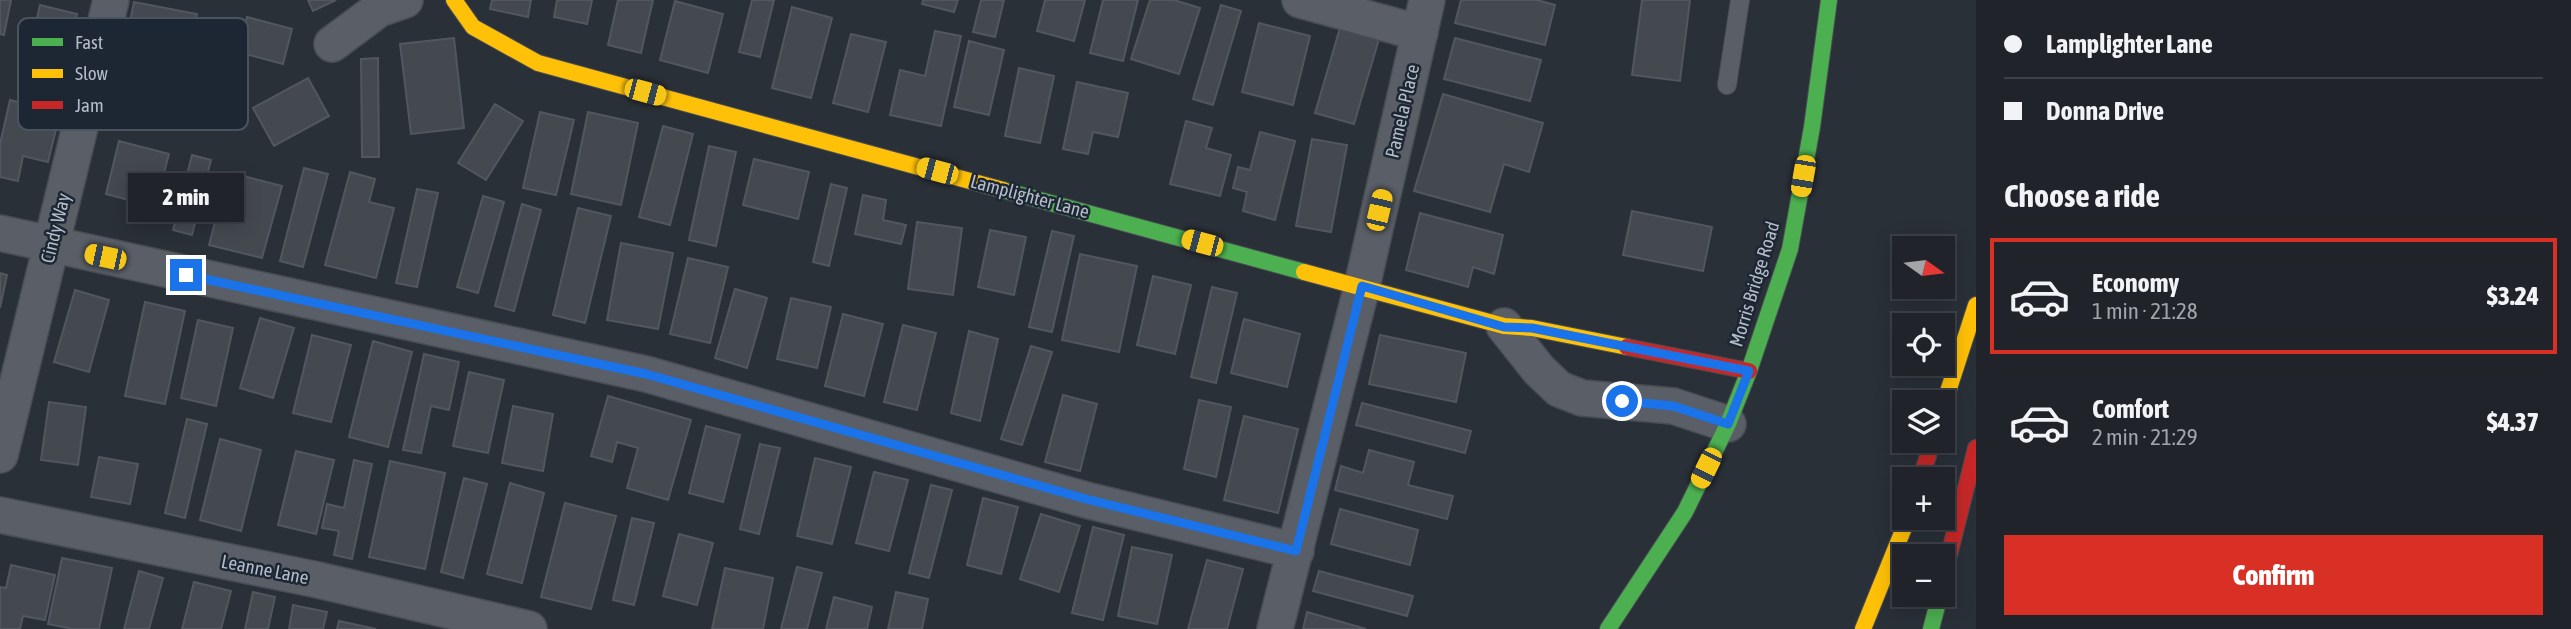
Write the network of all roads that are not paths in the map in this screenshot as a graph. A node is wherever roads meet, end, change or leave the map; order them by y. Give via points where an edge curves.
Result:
1 (111, 0) edge
2 (405, 0) edge
3 (454, 0) edge
4 (1300, 0) edge
5 (1740, 0) edge
6 (1829, 0) edge
7 (1424, 16) edge
8 (107, 18) edge
9 (332, 44) dead end
10 (1727, 85) dead end
11 (79, 130) edge
12 (0, 233) edge
13 (51, 245) junction
14 (1362, 286) junction
15 (1976, 305) edge
16 (1504, 327) junction
17 (1749, 371) junction
18 (1948, 390) edge
19 (1728, 424) junction
20 (1976, 448) edge
21 (0, 455) edge
22 (0, 515) edge
23 (1903, 530) edge
24 (1952, 544) edge
25 (1296, 551) junction
26 (1937, 607) edge
27 (529, 629) edge
28 (1275, 629) edge
29 (1608, 629) edge
30 (1863, 629) edge
31 (1931, 629) edge

1 - 8 street, Cindy Way
2 - 9 street via 379,9
3 - 14 main road, Lamplighter Lane via 473,27 538,63
4 - 7 street
5 - 10 lane
6 - 17 main road, Morris Bridge Road via 1790,249
7 - 14 street, Pamela Place
11 - 13 street, Cindy Way
12 - 13 street
13 - 21 street, Cindy Way
13 - 25 street via 646,374 1086,499
14 - 16 main road, Lamplighter Lane
14 - 25 street, Pamela Place
15 - 18 main road
16 - 17 main road, Lamplighter Lane via 1532,328
16 - 19 street via 1559,388 1582,398 1673,406
17 - 19 main road, Morris Bridge Road
19 - 29 main road, Morris Bridge Road via 1685,512
20 - 24 main road
22 - 27 street, Leanne Lane
23 - 30 main road
25 - 28 street, Pamela Place
26 - 31 main road

